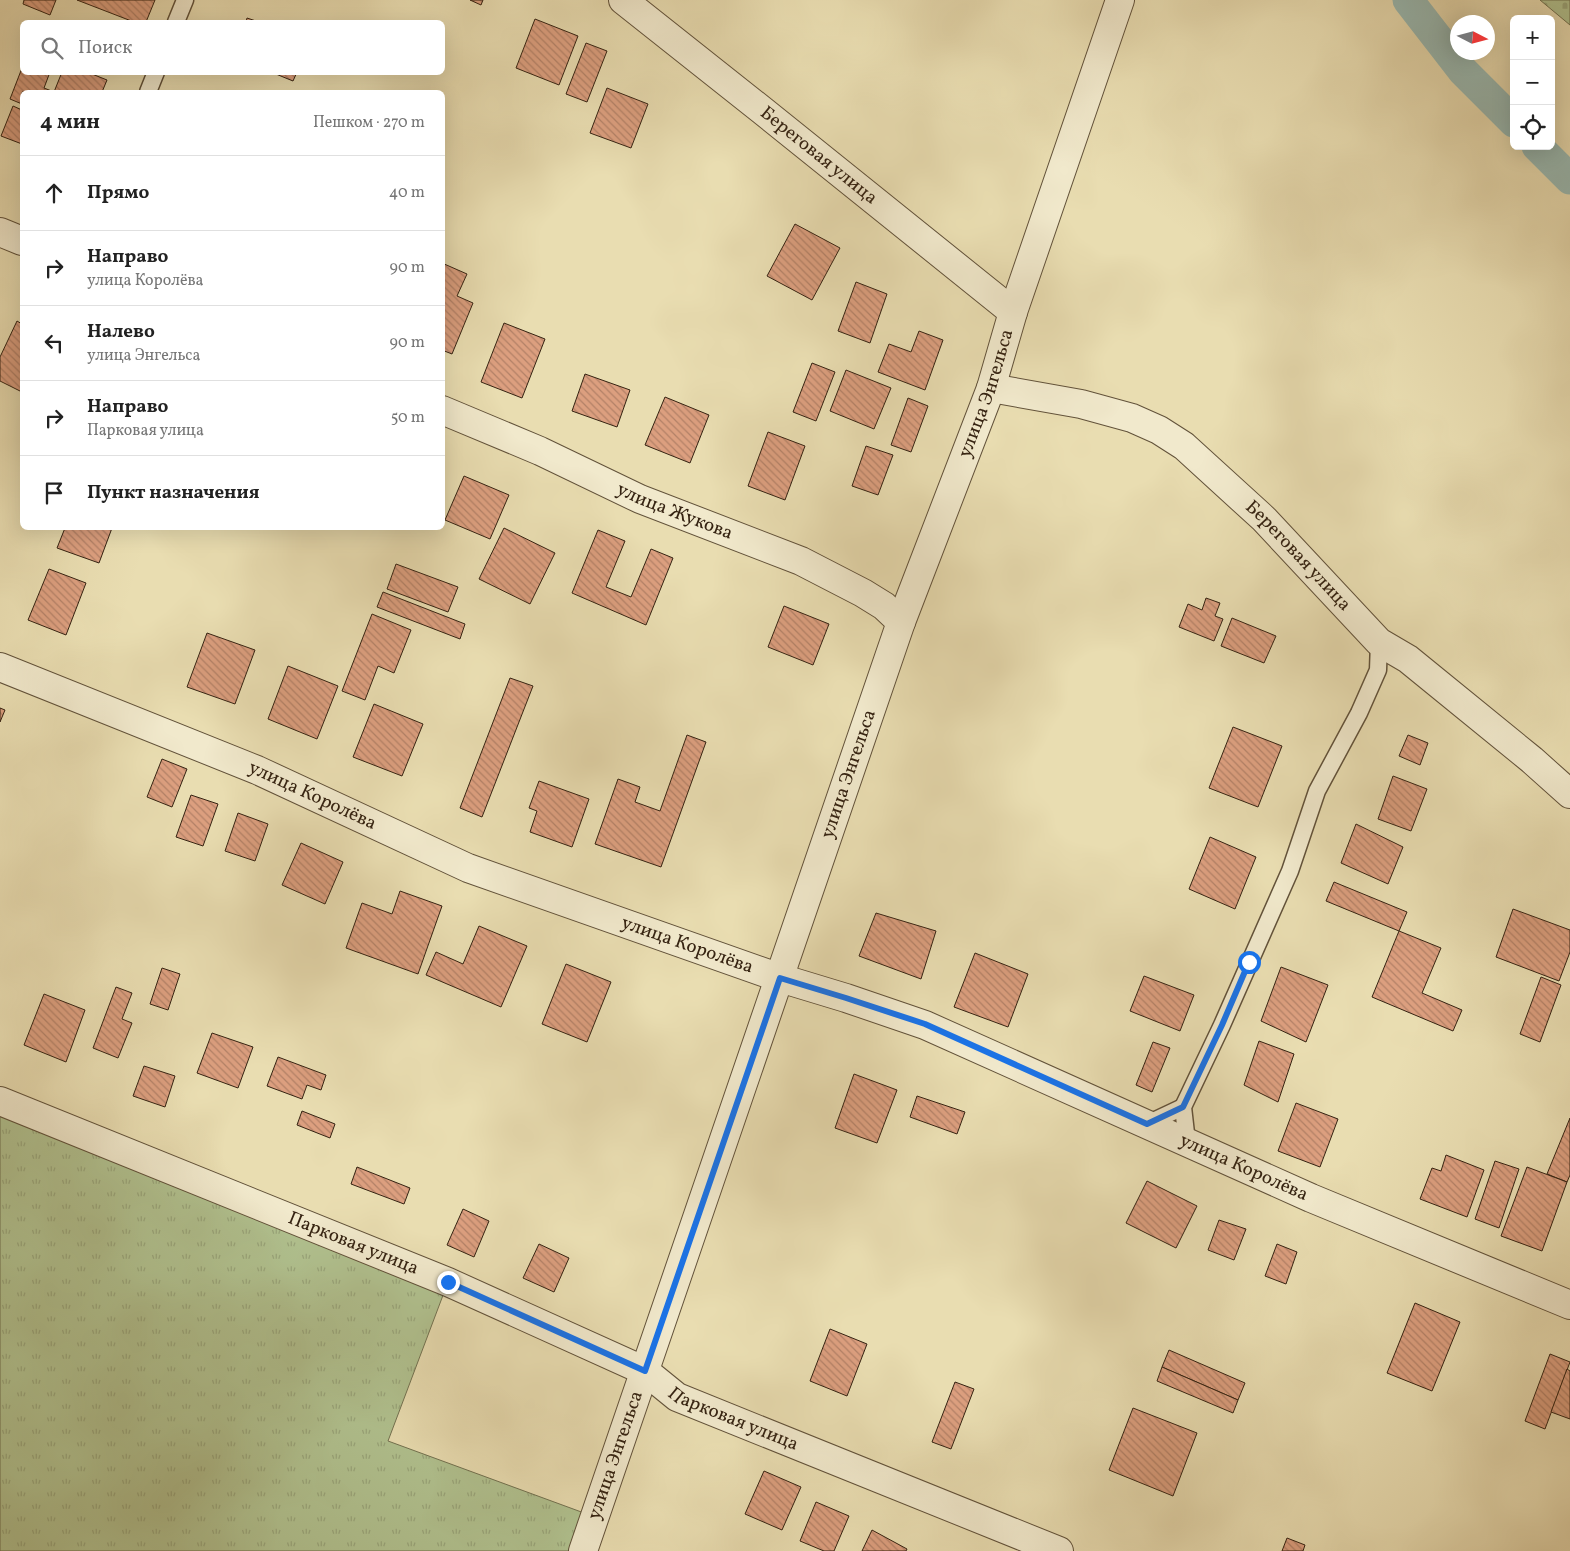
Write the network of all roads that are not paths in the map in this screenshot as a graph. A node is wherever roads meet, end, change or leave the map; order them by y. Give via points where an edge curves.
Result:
1 (185, 0) edge
2 (623, 0) edge
3 (1120, 0) edge
4 (177, 20) edge
5 (155, 75) edge
6 (149, 90) edge
7 (0, 232) edge
8 (20, 240) edge
9 (1013, 312) junction
10 (991, 388) junction
11 (445, 411) edge
12 (901, 622) junction
13 (1379, 642) junction
14 (0, 667) edge
15 (1570, 794) edge
16 (780, 978) junction
17 (0, 1101) edge
18 (1183, 1107) junction
19 (1147, 1124) junction
20 (1187, 1142) junction
21 (1570, 1305) edge
22 (645, 1371) junction
23 (583, 1551) edge
24 (1059, 1551) edge

1 - 4 lane
2 - 9 street, Береговая улица
3 - 9 street, улица Энгельса
5 - 6 lane
7 - 8 street
9 - 10 street, улица Энгельса
10 - 12 street, улица Энгельса
10 - 13 street, Береговая улица via 1081,404 1132,418 1160,430 1184,446 1264,519
11 - 12 street, улица Жукова via 540,450 640,499 801,561 863,593
12 - 16 street, улица Энгельса
13 - 15 street, Береговая улица via 1408,659
13 - 18 lane via 1378,670 1317,791 1290,871
14 - 16 street, улица Королёва via 257,770 468,868
16 - 19 street, улица Королёва via 925,1024
16 - 22 street, улица Энгельса
17 - 22 street, Парковая улица via 448,1282
18 - 19 lane
18 - 20 lane
19 - 20 street, улица Королёва
20 - 21 street, улица Королёва via 1311,1198
22 - 23 street, улица Энгельса
22 - 24 street, Парковая улица via 677,1397

